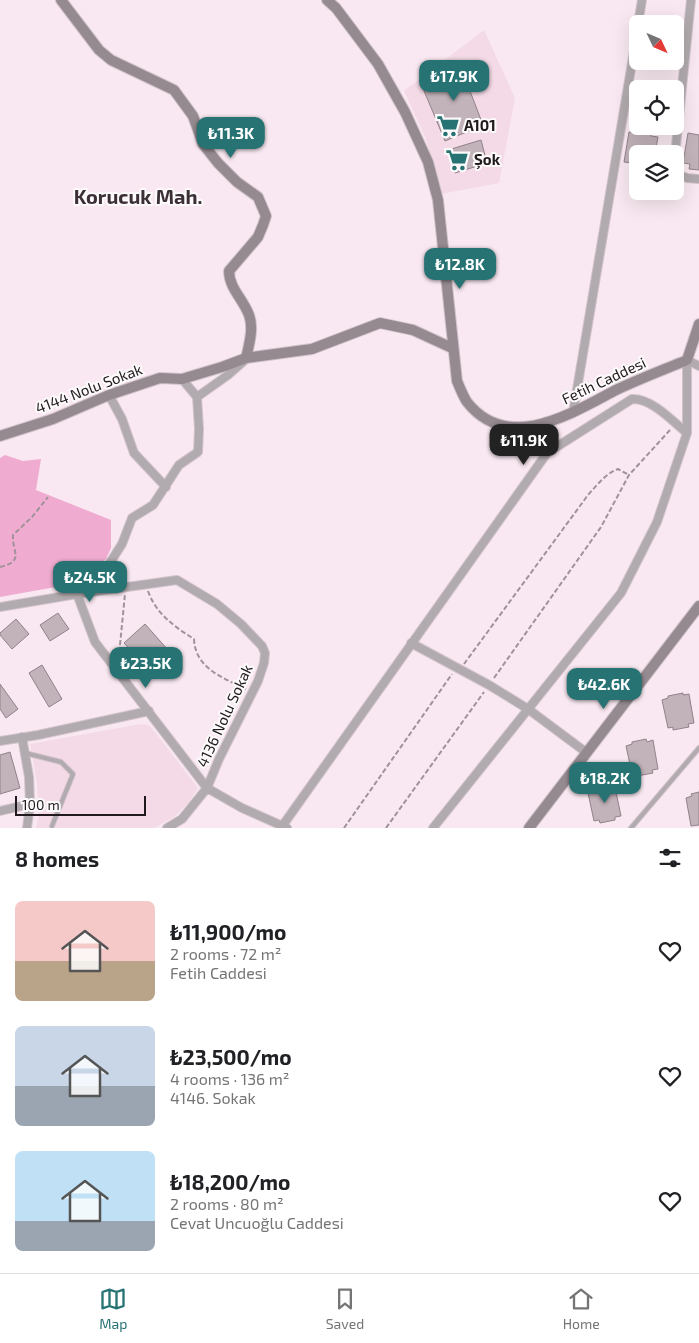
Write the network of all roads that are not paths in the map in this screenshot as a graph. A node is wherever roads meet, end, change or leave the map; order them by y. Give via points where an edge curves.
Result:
1 (61, 0) edge
2 (327, 0) edge
3 (642, 0) edge
4 (691, 0) edge
5 (640, 15) edge
6 (631, 70) edge
7 (676, 145) edge
8 (684, 177) edge
9 (699, 179) edge
10 (699, 324) edge
11 (452, 348) junction
12 (246, 358) junction
13 (687, 360) junction
14 (699, 366) edge
15 (182, 379) junction
16 (109, 395) junction
17 (197, 397) junction
18 (573, 413) junction
19 (687, 434) junction
20 (0, 436) edge
21 (166, 487) junction
22 (76, 594) junction
23 (699, 606) edge
24 (0, 607) edge
25 (411, 643) junction
26 (528, 709) junction
27 (149, 711) junction
28 (22, 737) junction
29 (0, 741) edge
30 (699, 748) edge
31 (25, 753) junction
32 (587, 753) junction
33 (207, 788) junction
34 (30, 804) junction
35 (0, 811) edge
36 (52, 826) dead end
37 (284, 827) edge
38 (27, 828) edge
39 (167, 828) edge
40 (433, 828) edge
41 (529, 828) edge
42 (631, 828) edge

1 - 12 street via 99,50 111,60 174,90 193,116 203,144 237,182 258,197 266,216 263,225 258,237 229,271 235,292 249,315 251,333
2 - 11 street, Fetih Caddesi via 378,64 428,162 438,200
3 - 5 street
4 - 7 street
6 - 18 street
8 - 9 street
10 - 13 street
11 - 12 street, 4144 Nolu Sokak via 413,330 380,324 312,349
11 - 18 street, Fetih Caddesi via 456,381 468,402 484,417 503,427 537,426
12 - 15 street, 4144 Nolu Sokak
12 - 17 street
13 - 14 street
13 - 18 street, Fetih Caddesi
13 - 19 street
15 - 16 street, 4144 Nolu Sokak via 160,378
15 - 17 street
16 - 20 street, 4144 Nolu Sokak via 53,419
16 - 21 street via 134,453
17 - 21 street via 198,452 179,465
19 - 25 street via 654,407 640,399 632,399 547,453
19 - 26 street via 658,522 622,593
21 - 22 street via 152,505 132,518 122,544 106,568 87,579
22 - 24 street
22 - 27 street via 95,642
22 - 33 street, 4136 Nolu Sokak via 177,580 217,604 262,646 264,662 258,681
23 - 32 street
25 - 26 street
25 - 37 street
26 - 32 street
26 - 40 street
27 - 28 street
27 - 33 street
28 - 29 street
28 - 31 street
30 - 42 lane
31 - 34 street
31 - 36 lane via 61,762 73,774
32 - 41 street
33 - 37 street
33 - 39 street, 4136 Nolu Sokak via 182,819
34 - 35 street
34 - 38 street

